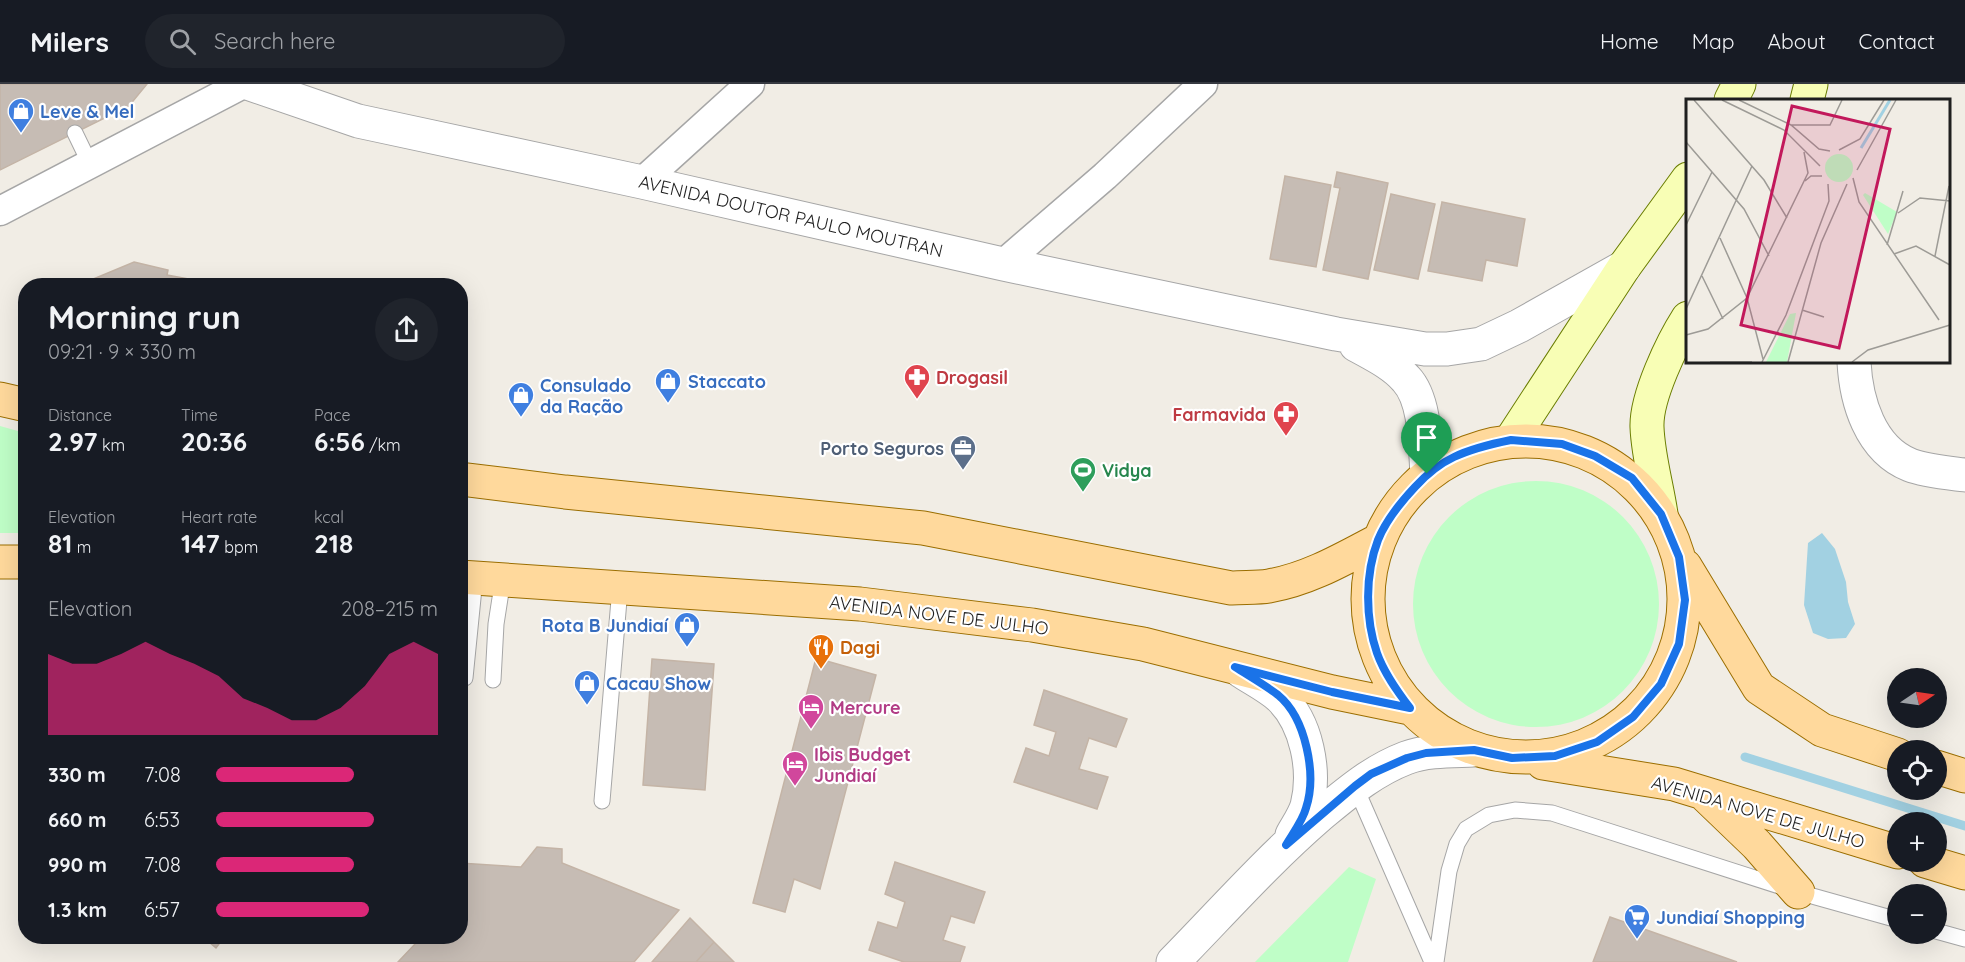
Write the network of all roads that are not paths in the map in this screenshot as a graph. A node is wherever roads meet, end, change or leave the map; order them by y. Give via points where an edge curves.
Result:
1 (243, 84) edge
2 (250, 84) edge
3 (750, 84) edge
4 (1203, 84) edge
5 (1739, 84) edge
6 (1811, 84) edge
7 (1732, 99) edge
8 (1807, 99) edge
9 (75, 133) dead end
10 (90, 164) junction
11 (1686, 181) edge
12 (642, 182) junction
13 (0, 211) edge
14 (1003, 264) junction
15 (1624, 267) junction
16 (1686, 321) edge
17 (1336, 334) junction
18 (1854, 363) edge
19 (0, 399) edge
20 (18, 403) edge
21 (1511, 440) junction
22 (1427, 474) junction
23 (1965, 475) edge
24 (468, 480) edge
25 (1661, 514) junction
26 (1378, 540) junction
27 (1679, 557) junction
28 (0, 562) edge
29 (18, 562) edge
30 (480, 578) edge
31 (620, 588) junction
32 (468, 658) edge
33 (1235, 667) junction
34 (493, 680) dead end
35 (1410, 708) junction
36 (1474, 750) junction
37 (1887, 751) edge
38 (1512, 758) junction
39 (1947, 770) edge
40 (1965, 776) edge
41 (1355, 786) junction
42 (1703, 793) junction
43 (602, 801) dead end
44 (1286, 845) junction
45 (1887, 849) edge
46 (1947, 868) edge
47 (1965, 873) edge
48 (1798, 892) junction
49 (1887, 917) edge
50 (1947, 934) edge
51 (1965, 939) edge
52 (1173, 962) edge
53 (1434, 962) edge

1 - 10 street
2 - 12 street, AVENIDA DOUTOR PAULO MOUTRAN via 358,121
3 - 12 street
4 - 14 street via 1105,177
5 - 7 main road
6 - 8 main road
9 - 10 lane
10 - 13 street
11 - 15 main road
12 - 14 street, AVENIDA DOUTOR PAULO MOUTRAN
14 - 17 street, AVENIDA DOUTOR PAULO MOUTRAN
15 - 17 street via 1481,344 1425,349
15 - 21 main road
16 - 25 main road via 1663,366 1647,425
17 - 22 street via 1386,361 1408,380 1425,435
18 - 23 street via 1866,422 1883,447 1910,465
19 - 20 main road
21 - 22 main road via 1481,446
21 - 25 main road via 1562,444 1595,456 1632,478
22 - 26 main road via 1399,504
24 - 26 main road via 923,528 1231,588 1268,586 1314,573
25 - 27 main road
26 - 35 main road via 1369,577 1369,615 1377,652
27 - 37 main road via 1759,688 1822,730
27 - 38 main road via 1685,600 1681,633 1661,684 1633,717 1597,742 1555,756
28 - 29 main road
30 - 31 main road, AVENIDA NOVE DE JULHO
30 - 32 lane
30 - 34 lane via 496,624
31 - 33 main road, AVENIDA NOVE DE JULHO via 860,604 1020,623 1143,644
31 - 43 lane
33 - 35 main road, AVENIDA NOVE DE JULHO
33 - 44 street via 1279,696 1291,710 1308,748 1310,788 1306,809
35 - 36 main road via 1440,733
36 - 38 main road
36 - 41 street via 1407,758
38 - 42 main road, AVENIDA NOVE DE JULHO via 1674,784
39 - 40 main road
41 - 44 street
41 - 53 lane
42 - 45 main road, AVENIDA NOVE DE JULHO
42 - 48 main road
44 - 52 street
46 - 47 main road
48 - 49 lane
48 - 53 lane via 1552,813 1515,810 1489,815 1466,829 1457,844
50 - 51 lane

